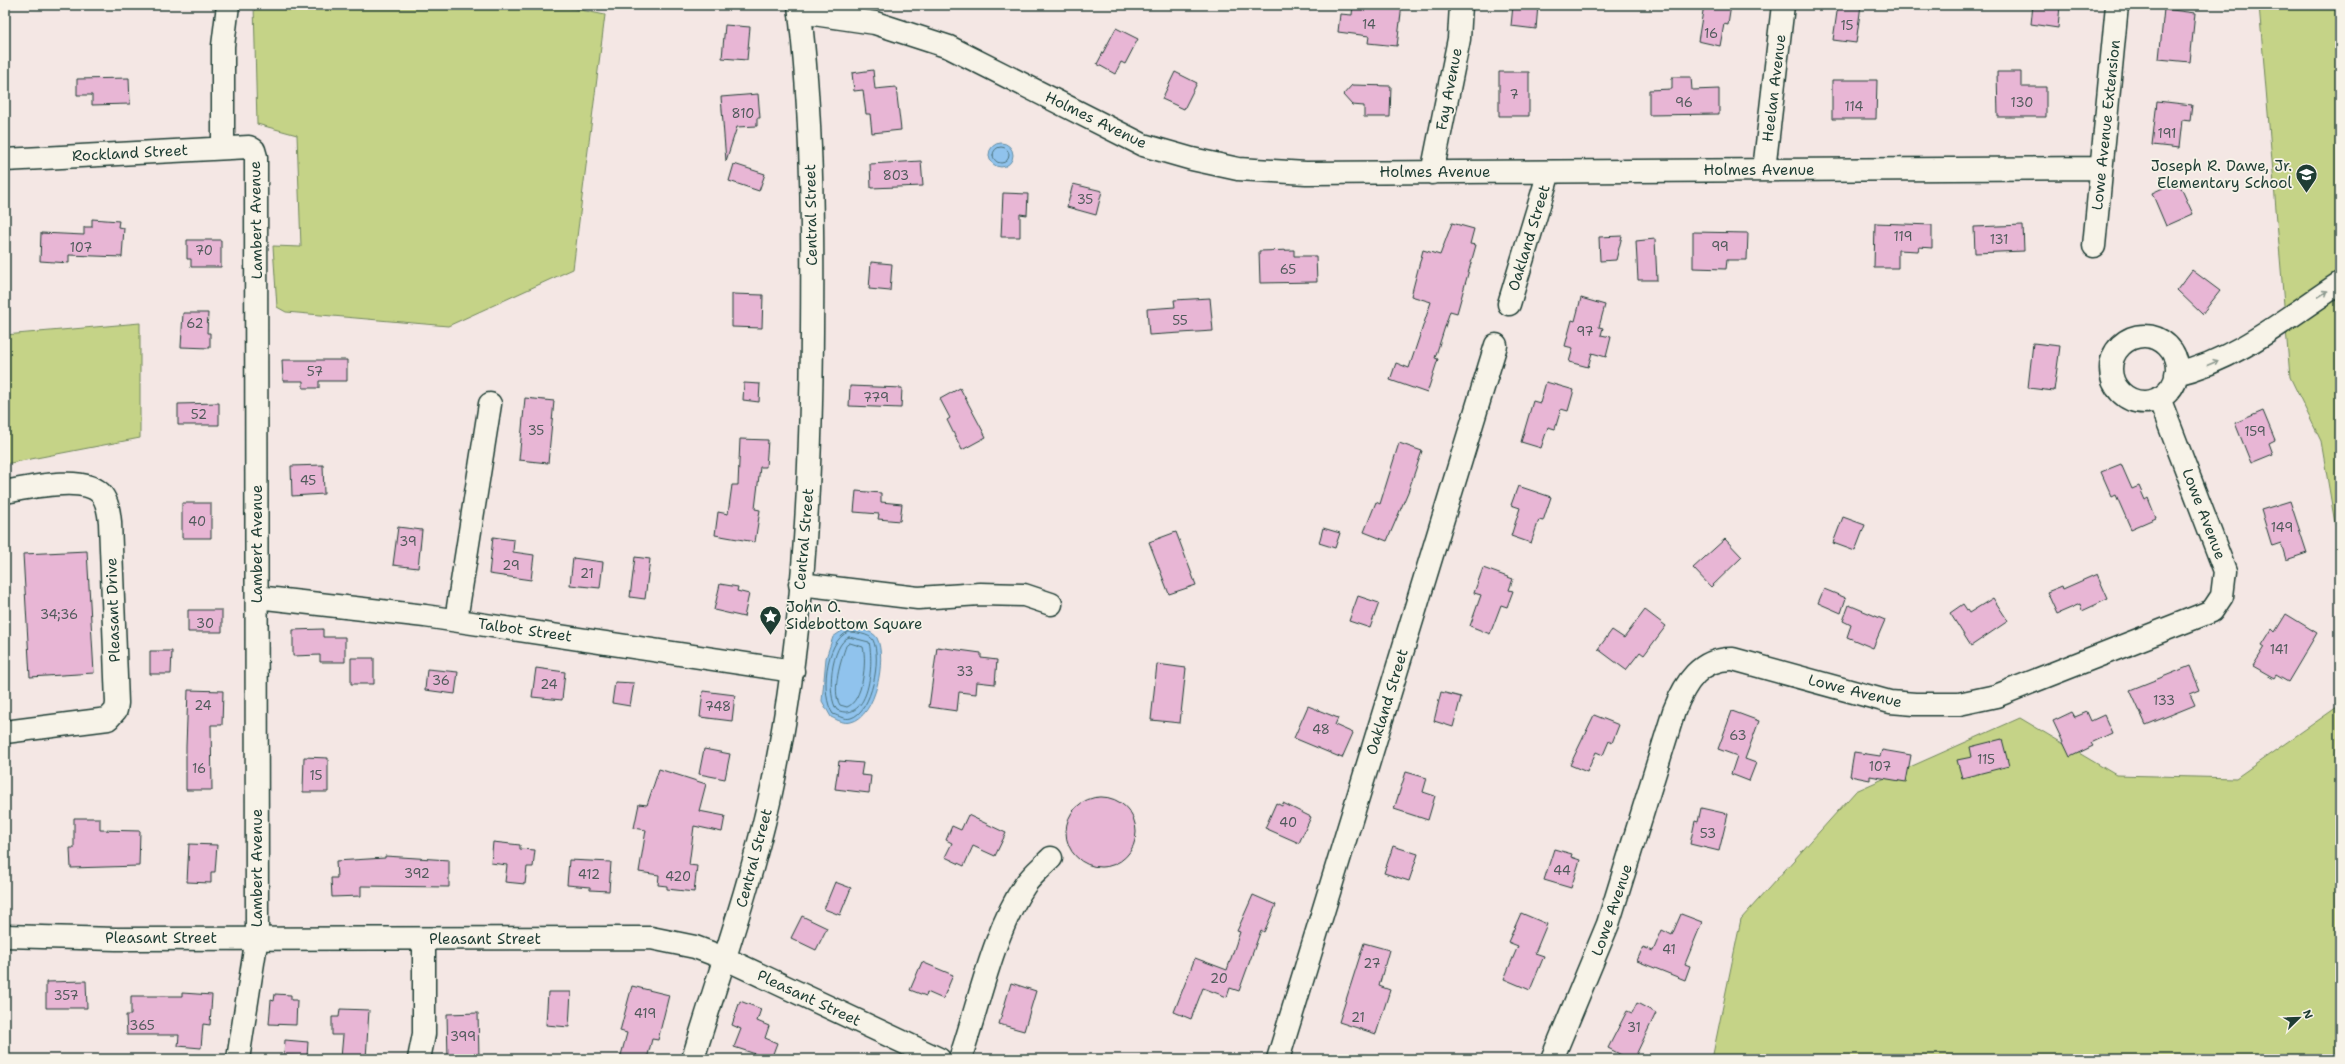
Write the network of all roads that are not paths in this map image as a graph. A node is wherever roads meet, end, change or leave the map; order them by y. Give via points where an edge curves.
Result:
1 (228, 5) edge
2 (1461, 5) edge
3 (1783, 5) edge
4 (2117, 5) edge
5 (799, 9) edge
6 (223, 148) junction
7 (254, 150) joint
8 (5, 160) edge
9 (2101, 168) junction
10 (1764, 170) junction
11 (1549, 172) junction
12 (1432, 173) junction
13 (2094, 246) dead end
14 (2340, 283) edge
15 (1509, 304) dead end
16 (1496, 345) dead end
17 (2176, 374) junction
18 (2159, 398) junction
19 (490, 404) dead end
20 (5, 492) edge
21 (800, 584) junction
22 (257, 597) junction
23 (1051, 604) dead end
24 (456, 620) junction
25 (793, 671) junction
26 (5, 732) edge
27 (1051, 858) dead end
28 (5, 936) edge
29 (257, 937) junction
30 (424, 939) junction
31 (724, 958) junction
32 (238, 1059) edge
33 (419, 1059) edge
34 (693, 1059) edge
35 (939, 1059) edge
36 (960, 1059) edge
37 (1278, 1059) edge
38 (1552, 1059) edge

1 - 6 street via 223,46
2 - 12 street, Fay Avenue via 1459,39
3 - 10 street, Heelan Avenue
4 - 9 street, Lowe Avenue Extension
5 - 12 street, Holmes Avenue via 875,23 948,47 1143,145 1192,159 1238,169 1298,173
5 - 21 street, Central Street via 808,106 813,224 809,471
6 - 7 street, Rockland Street via 249,147
6 - 8 street, Rockland Street
7 - 22 street, Lambert Avenue
9 - 10 street, Holmes Avenue
9 - 13 street, Lowe Avenue Extension
10 - 11 street, Holmes Avenue
11 - 12 street, Holmes Avenue
11 - 15 street, Oakland Street
17 -> 14 street via 2201,368 2224,358
16 - 37 street, Oakland Street
17 - 18 street via 2172,385
17 - 18 street via 2171,350 2156,338 2138,336 2126,341 2117,349 2111,367 2113,379 2119,390 2129,398 2141,401
18 - 38 street, Lowe Avenue via 2225,571 2222,596 2212,611 2014,690 1959,704 1890,702 1733,659 1723,659 1703,666 1687,682 1674,711 1608,924
19 - 24 street
20 - 26 street, Pleasant Drive via 39,486 82,486 95,489 102,494 110,522 117,703 113,716 102,721
21 - 23 street via 918,598 980,594 1024,595
21 - 25 street, Central Street
22 - 24 street, Talbot Street
22 - 29 street, Lambert Avenue
24 - 25 street, Talbot Street
25 - 31 street, Central Street via 769,802 742,906
27 - 36 street via 1026,884 999,937
28 - 29 street, Pleasant Street via 116,939
29 - 30 street, Pleasant Street
29 - 32 street, Lambert Avenue
30 - 31 street, Pleasant Street via 651,938 695,947
30 - 33 street via 424,1034
31 - 34 street, Central Street
31 - 35 street, Pleasant Street

